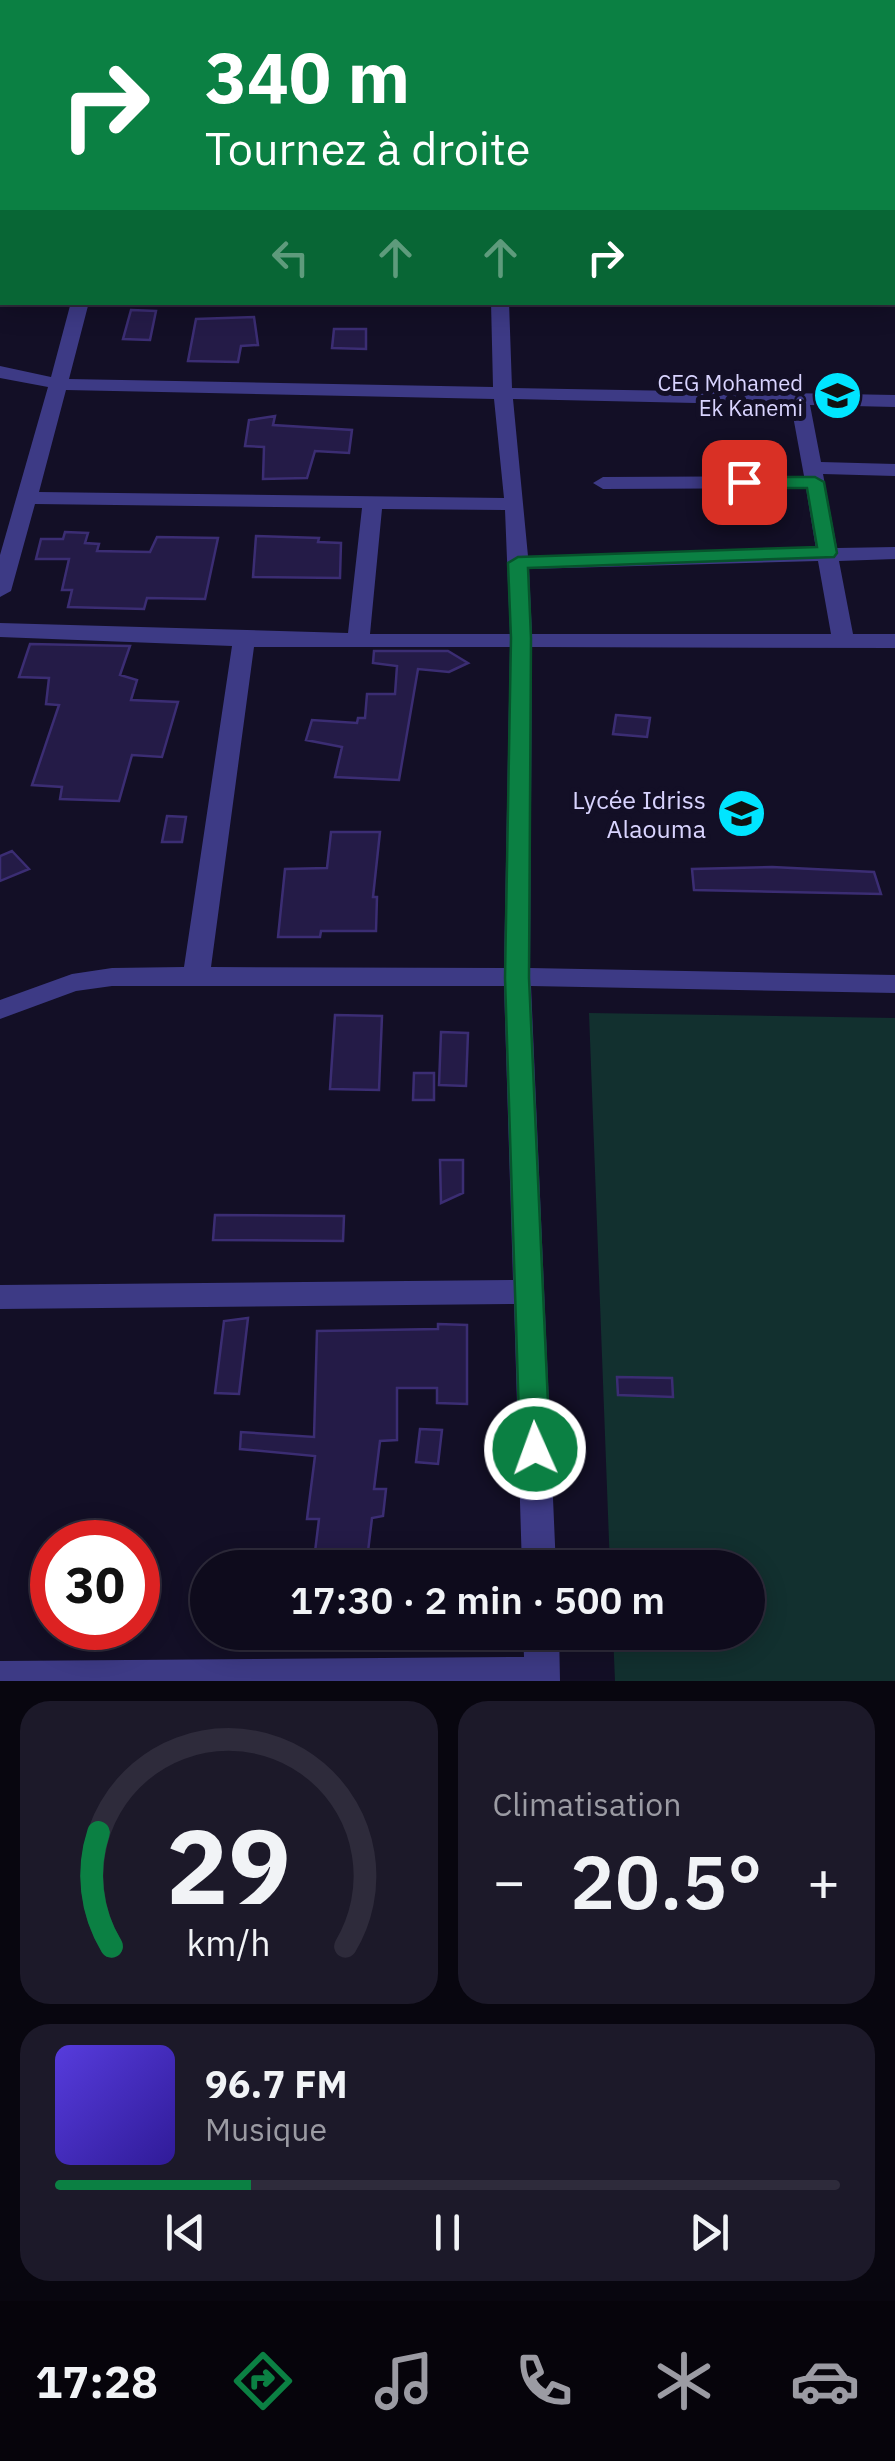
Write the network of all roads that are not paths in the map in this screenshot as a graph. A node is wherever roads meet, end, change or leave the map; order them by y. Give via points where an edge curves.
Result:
1 (79, 305) edge
2 (500, 305) edge
3 (0, 372) edge
4 (58, 384) junction
5 (503, 396) junction
6 (800, 400) junction
7 (895, 401) edge
8 (895, 470) edge
9 (814, 475) junction
10 (602, 483) dead end
11 (27, 498) junction
12 (373, 500) junction
13 (515, 504) junction
14 (828, 553) junction
15 (895, 553) edge
16 (518, 563) junction
17 (0, 591) edge
18 (0, 630) edge
19 (521, 638) junction
20 (244, 640) junction
21 (843, 640) junction
22 (358, 641) junction
23 (895, 641) edge
24 (196, 975) junction
25 (517, 978) junction
26 (895, 984) edge
27 (0, 1010) edge
28 (531, 1292) junction
29 (0, 1296) edge
30 (538, 1550) edge
31 (541, 1650) edge
32 (542, 1677) edge
33 (0, 1678) edge

1 - 4 street
2 - 5 street
3 - 4 street
4 - 5 street
4 - 11 street
5 - 6 street
5 - 13 street
6 - 7 street
6 - 9 street
8 - 9 street
9 - 10 street
9 - 14 street
11 - 12 street
11 - 17 street
12 - 13 street
12 - 22 street
13 - 16 street
14 - 15 street
14 - 16 street
14 - 21 street
16 - 19 street
18 - 20 street
19 - 21 street
19 - 22 street
19 - 25 street
20 - 22 street
20 - 24 street
21 - 23 street
24 - 25 street
24 - 27 street via 72,982
25 - 26 street
25 - 28 street
28 - 29 street
28 - 30 street
31 - 32 street
32 - 33 street

